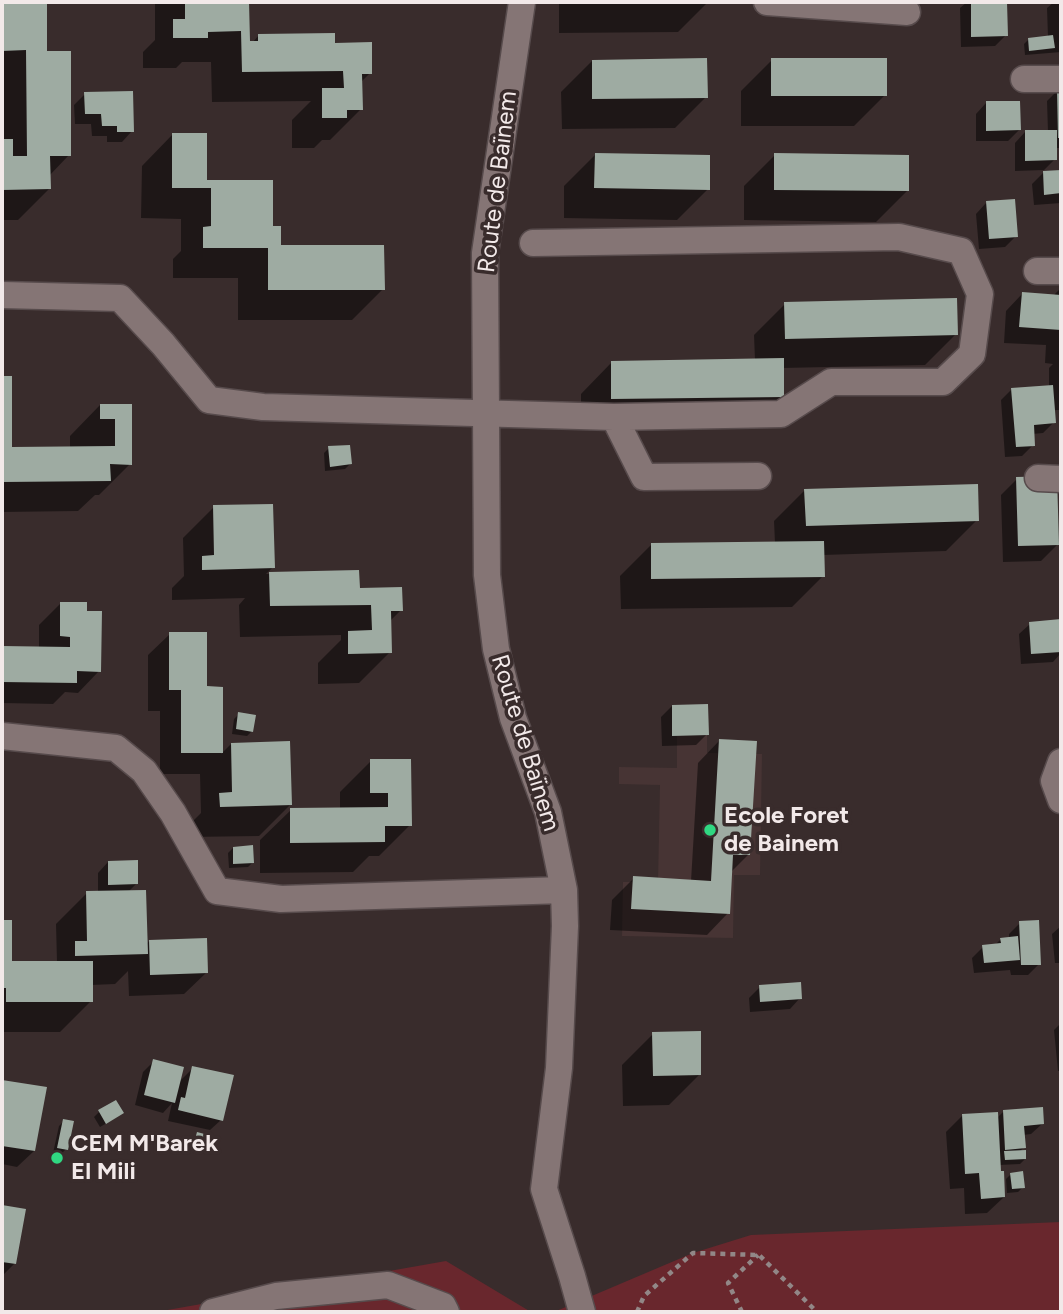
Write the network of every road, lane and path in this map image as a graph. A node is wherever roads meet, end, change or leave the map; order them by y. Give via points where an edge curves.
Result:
1 (522, 2) edge
2 (767, 2) edge
3 (907, 12) dead end
4 (1024, 79) dead end
5 (1061, 79) edge
6 (533, 243) dead end
7 (2, 295) edge
8 (486, 414) junction
9 (614, 417) junction
10 (758, 476) dead end
11 (2, 736) edge
12 (1061, 762) edge
13 (1061, 800) edge
14 (564, 890) junction
15 (759, 1255) junction
16 (213, 1312) edge
17 (446, 1312) edge
18 (582, 1312) edge
19 (637, 1312) edge
20 (742, 1312) edge
21 (817, 1312) edge

1 - 8 street, Route de Baïnem via 485,253
2 - 3 street
4 - 5 street
6 - 9 street via 899,237 961,251 980,294 972,354 943,382 831,382 781,414
7 - 8 street via 120,299 209,400 263,407
8 - 9 street
8 - 14 street, Route de Baïnem via 487,575 496,649 513,718 548,812
9 - 10 street via 644,477
11 - 14 street via 116,748 144,771 217,891 281,899
12 - 13 street via 1054,781
14 - 18 street, Route de Baïnem via 559,1068 544,1189
15 - 19 path via 693,1253 644,1296
15 - 20 path via 728,1283
15 - 21 path
16 - 17 street via 276,1296 388,1285 443,1306

